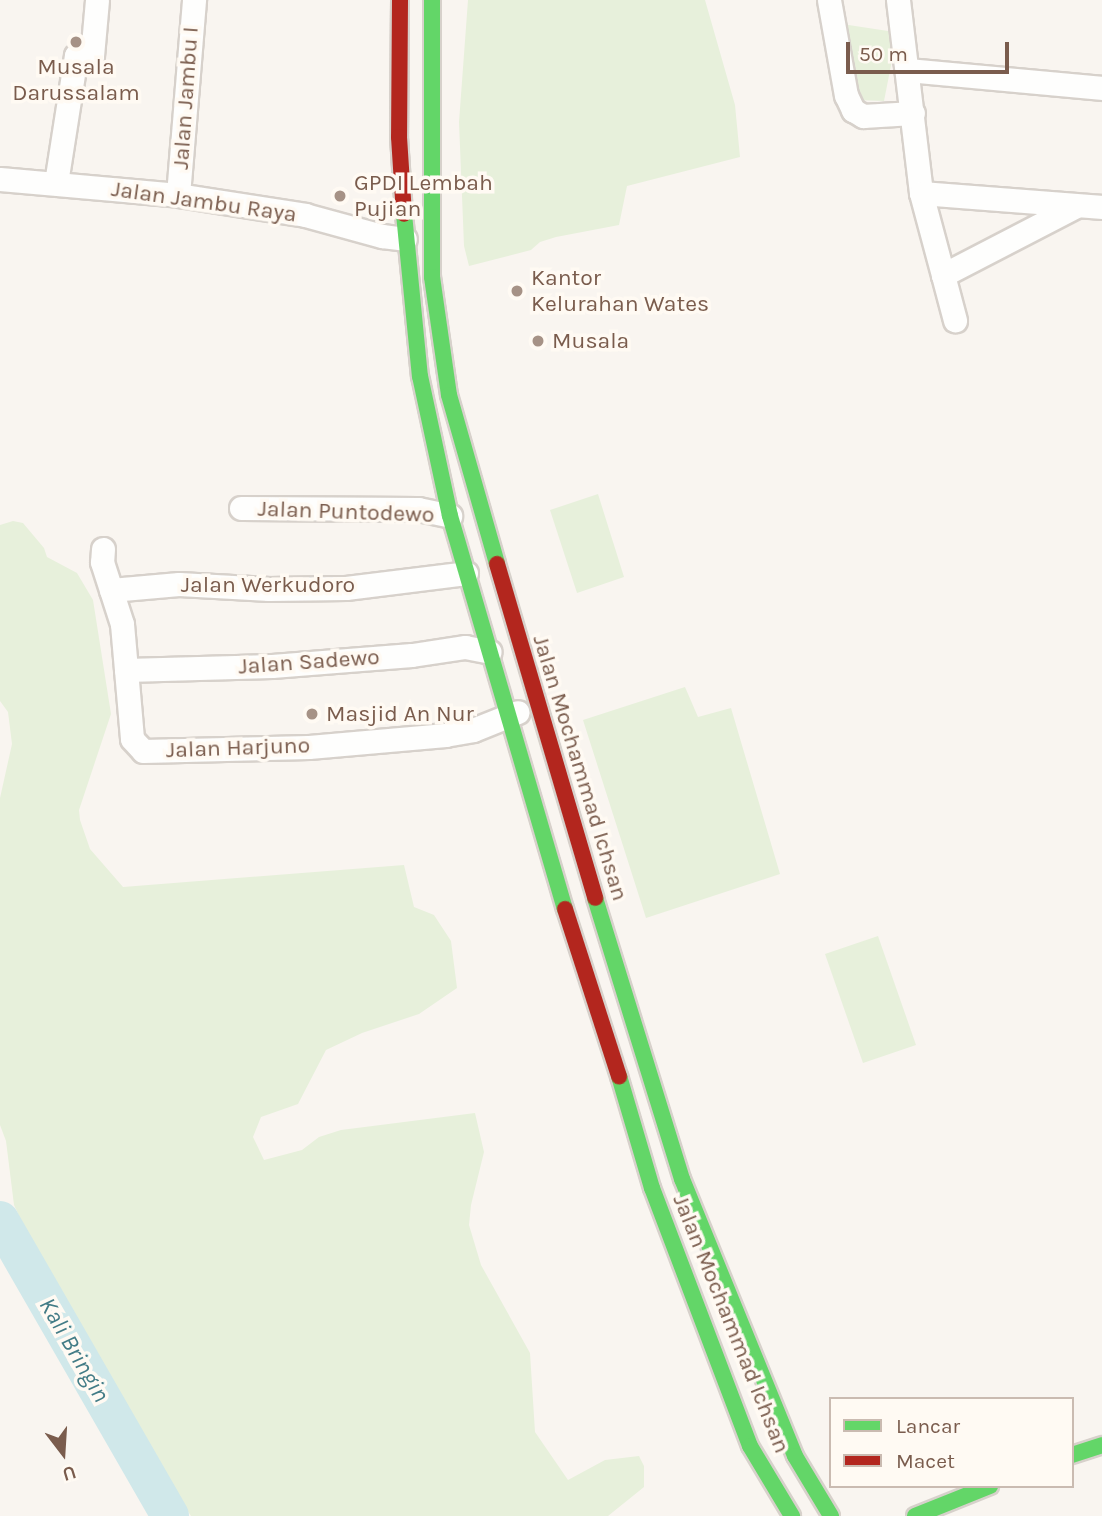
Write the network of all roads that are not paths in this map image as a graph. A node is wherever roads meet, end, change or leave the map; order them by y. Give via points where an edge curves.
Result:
1 (97, 0) edge
2 (194, 0) edge
3 (400, 0) edge
4 (432, 0) edge
5 (829, 0) edge
6 (898, 0) edge
7 (908, 70) junction
8 (1102, 88) edge
9 (913, 113) junction
10 (430, 135) junction
11 (400, 137) junction
12 (0, 178) edge
13 (56, 183) junction
14 (921, 192) junction
15 (178, 195) junction
16 (1076, 206) junction
17 (1102, 207) edge
18 (405, 239) junction
19 (943, 275) junction
20 (955, 320) dead end
21 (241, 508) dead end
22 (450, 516) junction
23 (103, 549) dead end
24 (466, 573) junction
25 (111, 590) junction
26 (490, 652) junction
27 (126, 670) junction
28 (536, 703) junction
29 (508, 717) junction
30 (1102, 1445) edge
31 (1074, 1454) edge
32 (985, 1488) edge
33 (792, 1516) edge
34 (831, 1516) edge
35 (915, 1516) edge

1 - 13 street via 92,56 76,56
2 - 15 street, Jalan Jambu I
3 - 11 main road, Jalan Mochammad Ichsan
4 - 10 main road, Jalan Mochammad Ichsan
5 - 9 street via 846,95 853,110 863,116
6 - 7 street
7 - 8 street
7 - 9 street
9 - 14 street
10 - 11 main road
10 - 28 main road, Jalan Mochammad Ichsan via 432,277 449,395
11 - 18 main road, Jalan Mochammad Ichsan
12 - 13 street, Jalan Jambu Raya
13 - 15 street, Jalan Jambu Raya
14 - 16 street
14 - 19 street
15 - 18 street, Jalan Jambu Raya via 305,215
16 - 17 street
16 - 19 street
18 - 22 main road, Jalan Mochammad Ichsan via 420,376
19 - 20 street
21 - 22 street, Jalan Puntodewo via 418,509
22 - 24 main road, Jalan Mochammad Ichsan
23 - 25 street, Jalan Harjuno
24 - 25 street, Jalan Werkudoro via 346,588 179,584
24 - 26 main road, Jalan Mochammad Ichsan
25 - 27 street, Jalan Harjuno via 122,624
26 - 27 street, Jalan Sadewo via 465,648 271,666
26 - 29 main road, Jalan Mochammad Ichsan
27 - 29 street, Jalan Harjuno via 132,739 143,751 309,747 445,736
28 - 29 street, Jalan Harjuno
28 - 34 main road, Jalan Mochammad Ichsan via 682,1179 795,1456
29 - 33 main road, Jalan Mochammad Ichsan via 652,1188 750,1446
30 - 31 main road
32 - 35 main road

